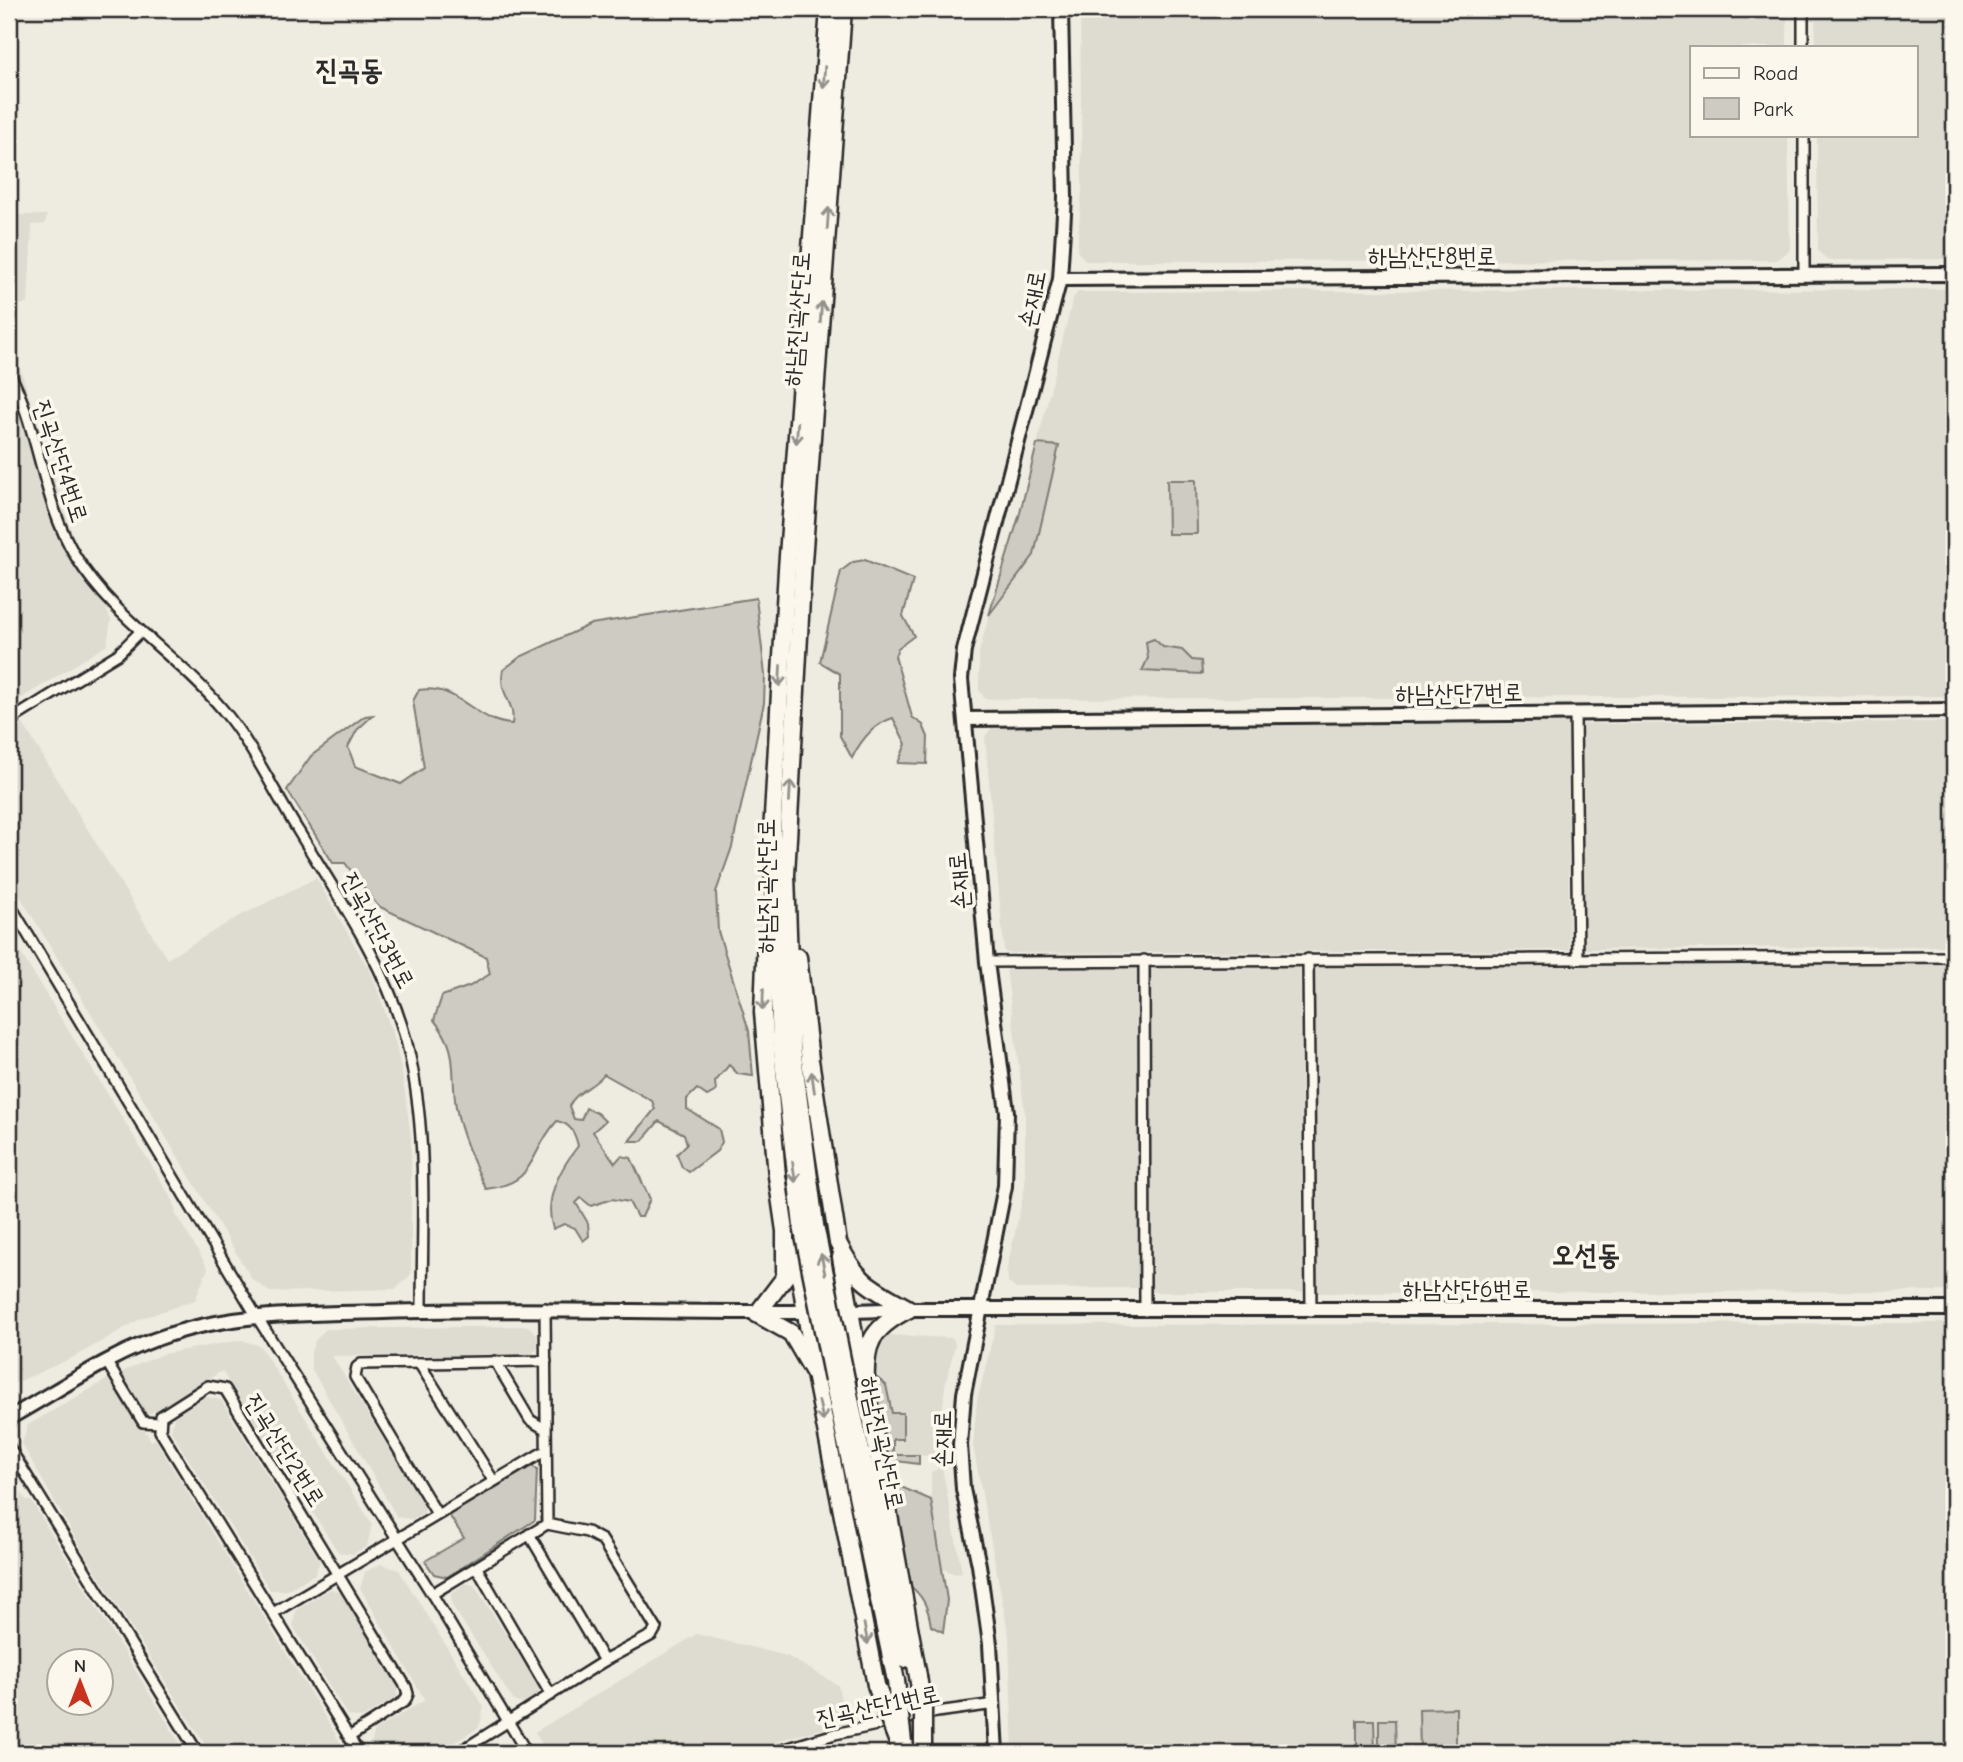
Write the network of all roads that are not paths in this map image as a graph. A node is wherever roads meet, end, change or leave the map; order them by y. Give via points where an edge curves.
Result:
1 (829, 9) edge
2 (843, 9) edge
3 (1061, 9) edge
4 (1803, 9) edge
5 (1803, 46) edge
6 (1804, 136) edge
7 (1804, 274) junction
8 (1954, 274) edge
9 (1060, 279) junction
10 (815, 287) junction
11 (812, 339) junction
12 (9, 372) edge
13 (139, 632) junction
14 (1954, 710) edge
15 (1575, 713) junction
16 (965, 719) junction
17 (9, 721) edge
18 (780, 833) junction
19 (9, 903) edge
20 (1954, 957) edge
21 (1308, 959) junction
22 (1577, 959) junction
23 (1144, 960) junction
24 (987, 962) junction
25 (785, 1231) junction
26 (838, 1243) junction
27 (545, 1308) junction
28 (909, 1309) junction
29 (1954, 1309) edge
30 (422, 1311) junction
31 (980, 1311) junction
32 (1145, 1311) junction
33 (1311, 1311) junction
34 (806, 1312) junction
35 (851, 1312) junction
36 (757, 1314) junction
37 (257, 1317) junction
38 (106, 1361) junction
39 (495, 1361) junction
40 (546, 1361) junction
41 (419, 1363) junction
42 (816, 1374) junction
43 (866, 1388) junction
44 (9, 1418) edge
45 (159, 1423) junction
46 (545, 1429) junction
47 (9, 1447) edge
48 (545, 1451) junction
49 (493, 1480) junction
50 (436, 1514) junction
51 (547, 1524) junction
52 (529, 1534) junction
53 (395, 1537) junction
54 (477, 1568) junction
55 (339, 1573) junction
56 (432, 1594) junction
57 (272, 1613) junction
58 (604, 1661) junction
59 (908, 1678) junction
60 (551, 1695) junction
61 (995, 1704) junction
62 (508, 1724) junction
63 (349, 1737) junction
64 (198, 1753) edge
65 (359, 1753) edge
66 (458, 1753) edge
67 (527, 1753) edge
68 (772, 1753) edge
69 (903, 1753) edge
70 (923, 1753) edge
71 (996, 1753) edge

1 -> 10 highway
10 -> 2 highway, 하남진곡산단로
3 - 9 street, 손재로 via 1065,198
4 - 5 street
6 - 7 street
7 - 8 street, 하남산단8번로
7 - 9 street, 하남산단8번로
9 - 16 street, 손재로 via 964,650
10 - 11 highway, 하남진곡산단로
18 -> 11 highway, 하남진곡산단로 via 803,562
11 -> 18 highway, 하남진곡산단로 via 784,608
12 - 13 street, 진곡산단4번로 via 20,393 46,490 66,538 91,580
13 - 17 street via 118,654
13 - 30 street, 진곡산단3번로 via 187,672 225,713 341,901 394,1004 413,1071 422,1142
14 - 15 street, 하남산단7번로
15 - 16 street, 하남산단7번로
15 - 22 street
16 - 24 street, 손재로
18 -> 25 highway via 768,858 763,1012
26 -> 18 highway via 806,1026 796,873
18 - 59 highway, 하남진곡산단로, bridge via 780,1029 808,1225
19 - 37 street
20 - 22 street
21 - 22 street
21 - 23 street
21 - 33 street
23 - 24 street
23 - 32 street
24 - 31 street, 손재로 via 1008,1151
25 - 34 highway
25 - 36 highway via 785,1277
26 - 28 highway via 863,1283
26 - 35 highway
27 - 30 street
27 - 36 street
27 - 40 street
28 - 31 street, 하남산단6번로
28 - 35 street, 하남산단6번로
28 - 43 highway via 886,1321 874,1334 865,1357
29 - 33 street, 하남산단6번로
30 - 37 street
31 - 32 street, 하남산단6번로
31 - 61 street, 손재로 via 964,1394 960,1445
32 - 33 street, 하남산단6번로
34 - 35 street, 하남산단6번로
34 - 36 street
34 - 42 highway
35 - 43 highway
36 - 42 highway via 791,1333
37 - 38 street via 170,1334
37 - 53 street, 진곡산단2번로
38 - 44 street
38 - 45 street via 143,1422
39 - 40 street
39 - 41 street
39 - 46 street via 530,1419
40 - 46 street
41 - 49 street
41 - 50 street via 361,1364 354,1371
42 -> 69 highway, bridge via 876,1685
43 - 59 highway
45 - 55 street, 진곡산단2번로 via 161,1416 208,1386 225,1390
45 - 57 street
46 - 48 street
47 - 64 street
48 - 49 street
48 - 51 street
49 - 50 street
50 - 53 street
51 - 52 street
51 - 58 street via 602,1540 652,1618 656,1628 652,1635
52 - 54 street
52 - 58 street
53 - 55 street
53 - 56 street, 진곡산단2번로
54 - 56 street
54 - 60 street
55 - 57 street
55 - 63 street, 진곡산단2번로 via 408,1694 405,1701
56 - 62 street, 진곡산단2번로
57 - 63 street
58 - 60 street
59 - 69 highway, 하남진곡산단로, bridge
59 - 70 highway, 하남진곡산단로, bridge
60 - 62 street
61 - 68 street, 진곡산단1번로 via 835,1734
61 - 71 street, 손재로
62 - 66 street
62 - 67 street
63 - 65 street

